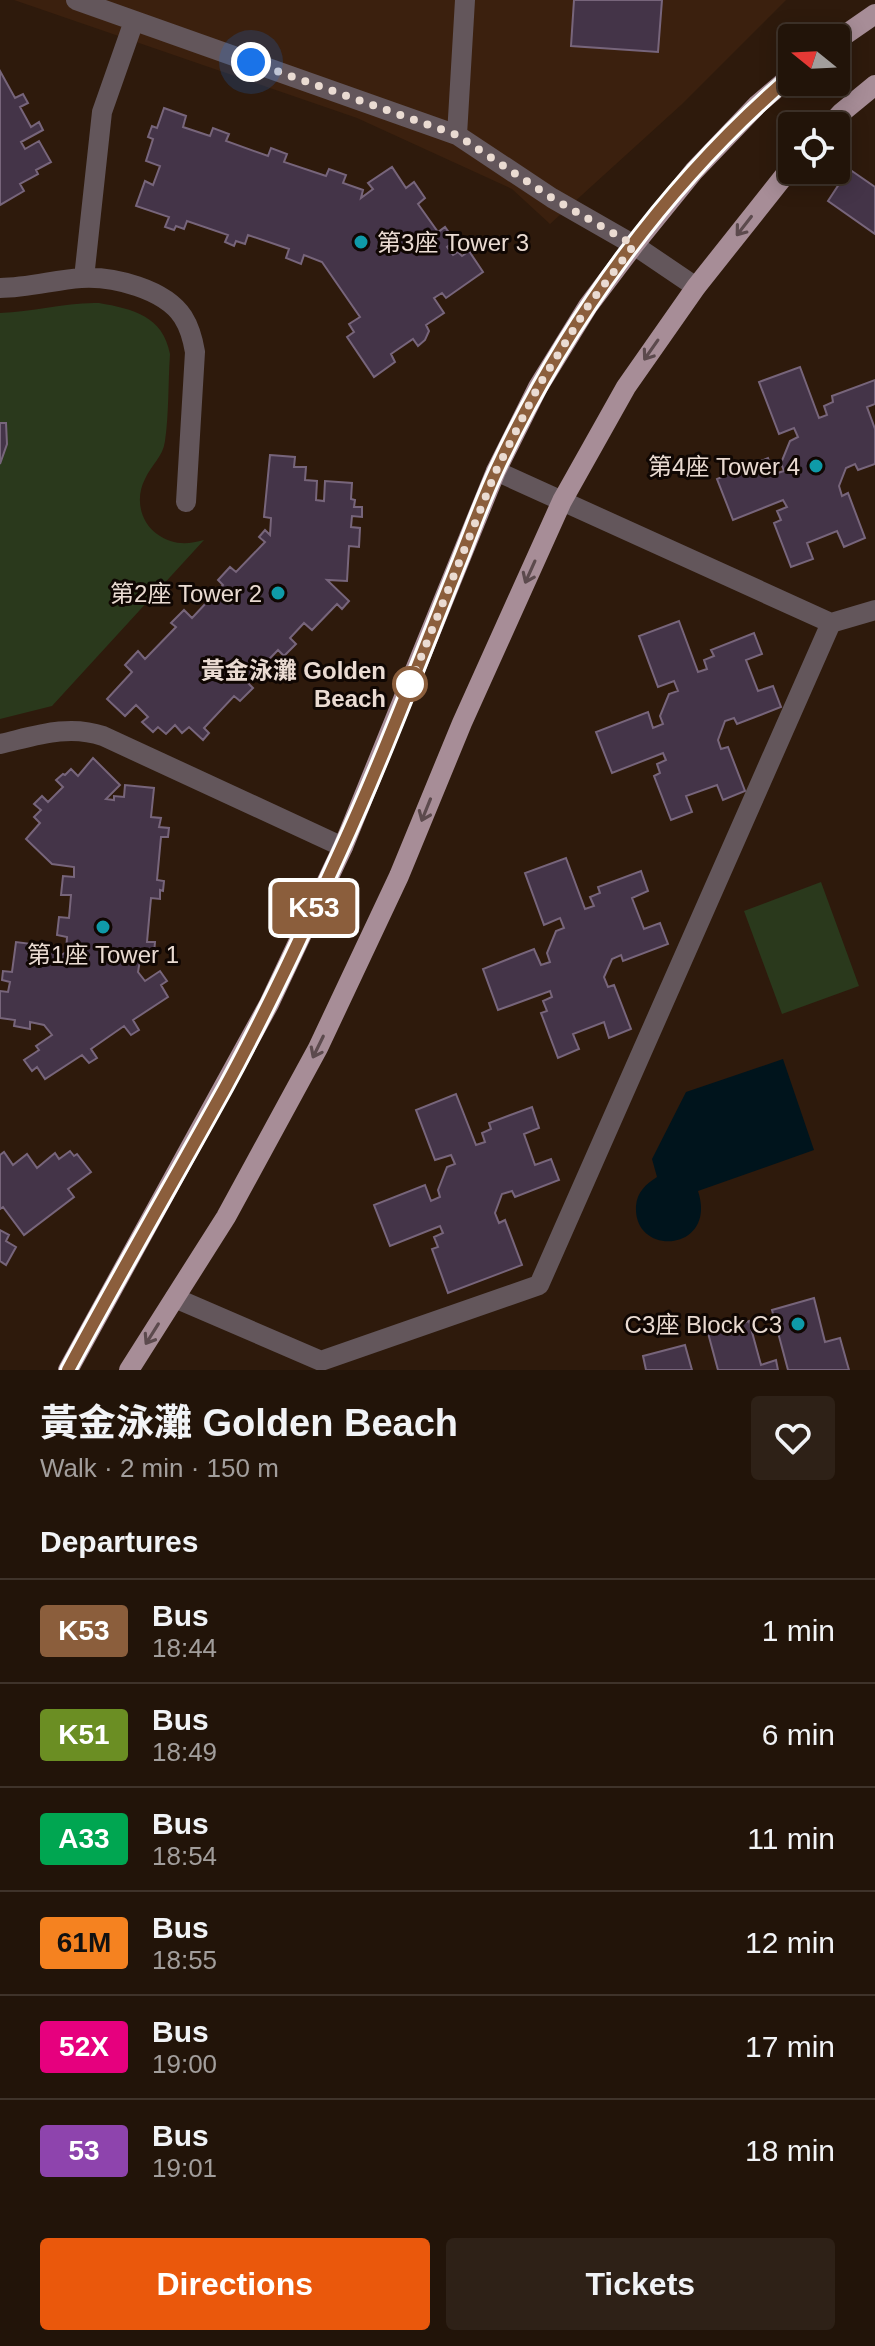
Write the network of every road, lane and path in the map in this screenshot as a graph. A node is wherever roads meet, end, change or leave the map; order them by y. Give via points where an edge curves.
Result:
1 (76, 0) edge
2 (465, 0) edge
3 (875, 14) edge
4 (134, 21) junction
5 (850, 31) edge
6 (875, 85) edge
7 (778, 87) edge
8 (842, 112) edge
9 (457, 135) junction
10 (778, 184) edge
11 (634, 245) junction
12 (84, 278) junction
13 (696, 287) junction
14 (0, 288) edge
15 (496, 471) junction
16 (562, 501) junction
17 (186, 502) dead end
18 (875, 610) edge
19 (831, 623) junction
20 (0, 744) edge
21 (343, 847) junction
22 (175, 1298) junction
23 (68, 1370) edge
24 (129, 1370) edge

1 - 4 lane
2 - 9 lane
3 - 5 main road
4 - 9 lane
4 - 12 lane via 102,112
6 - 8 main road
7 - 11 main road via 694,171
9 - 11 lane
10 -> 13 main road
11 - 13 lane
11 - 15 main road via 538,387
12 - 14 lane
12 - 17 lane via 125,282 161,296 173,304 192,333
13 -> 16 main road via 626,387
15 - 16 lane
15 - 21 main road
16 - 19 lane
16 -> 22 main road via 318,1048 226,1217
18 - 19 lane
19 - 22 lane via 539,1285 321,1361
20 - 21 lane via 56,731 88,731
21 - 23 main road via 255,1031
22 -> 24 main road

